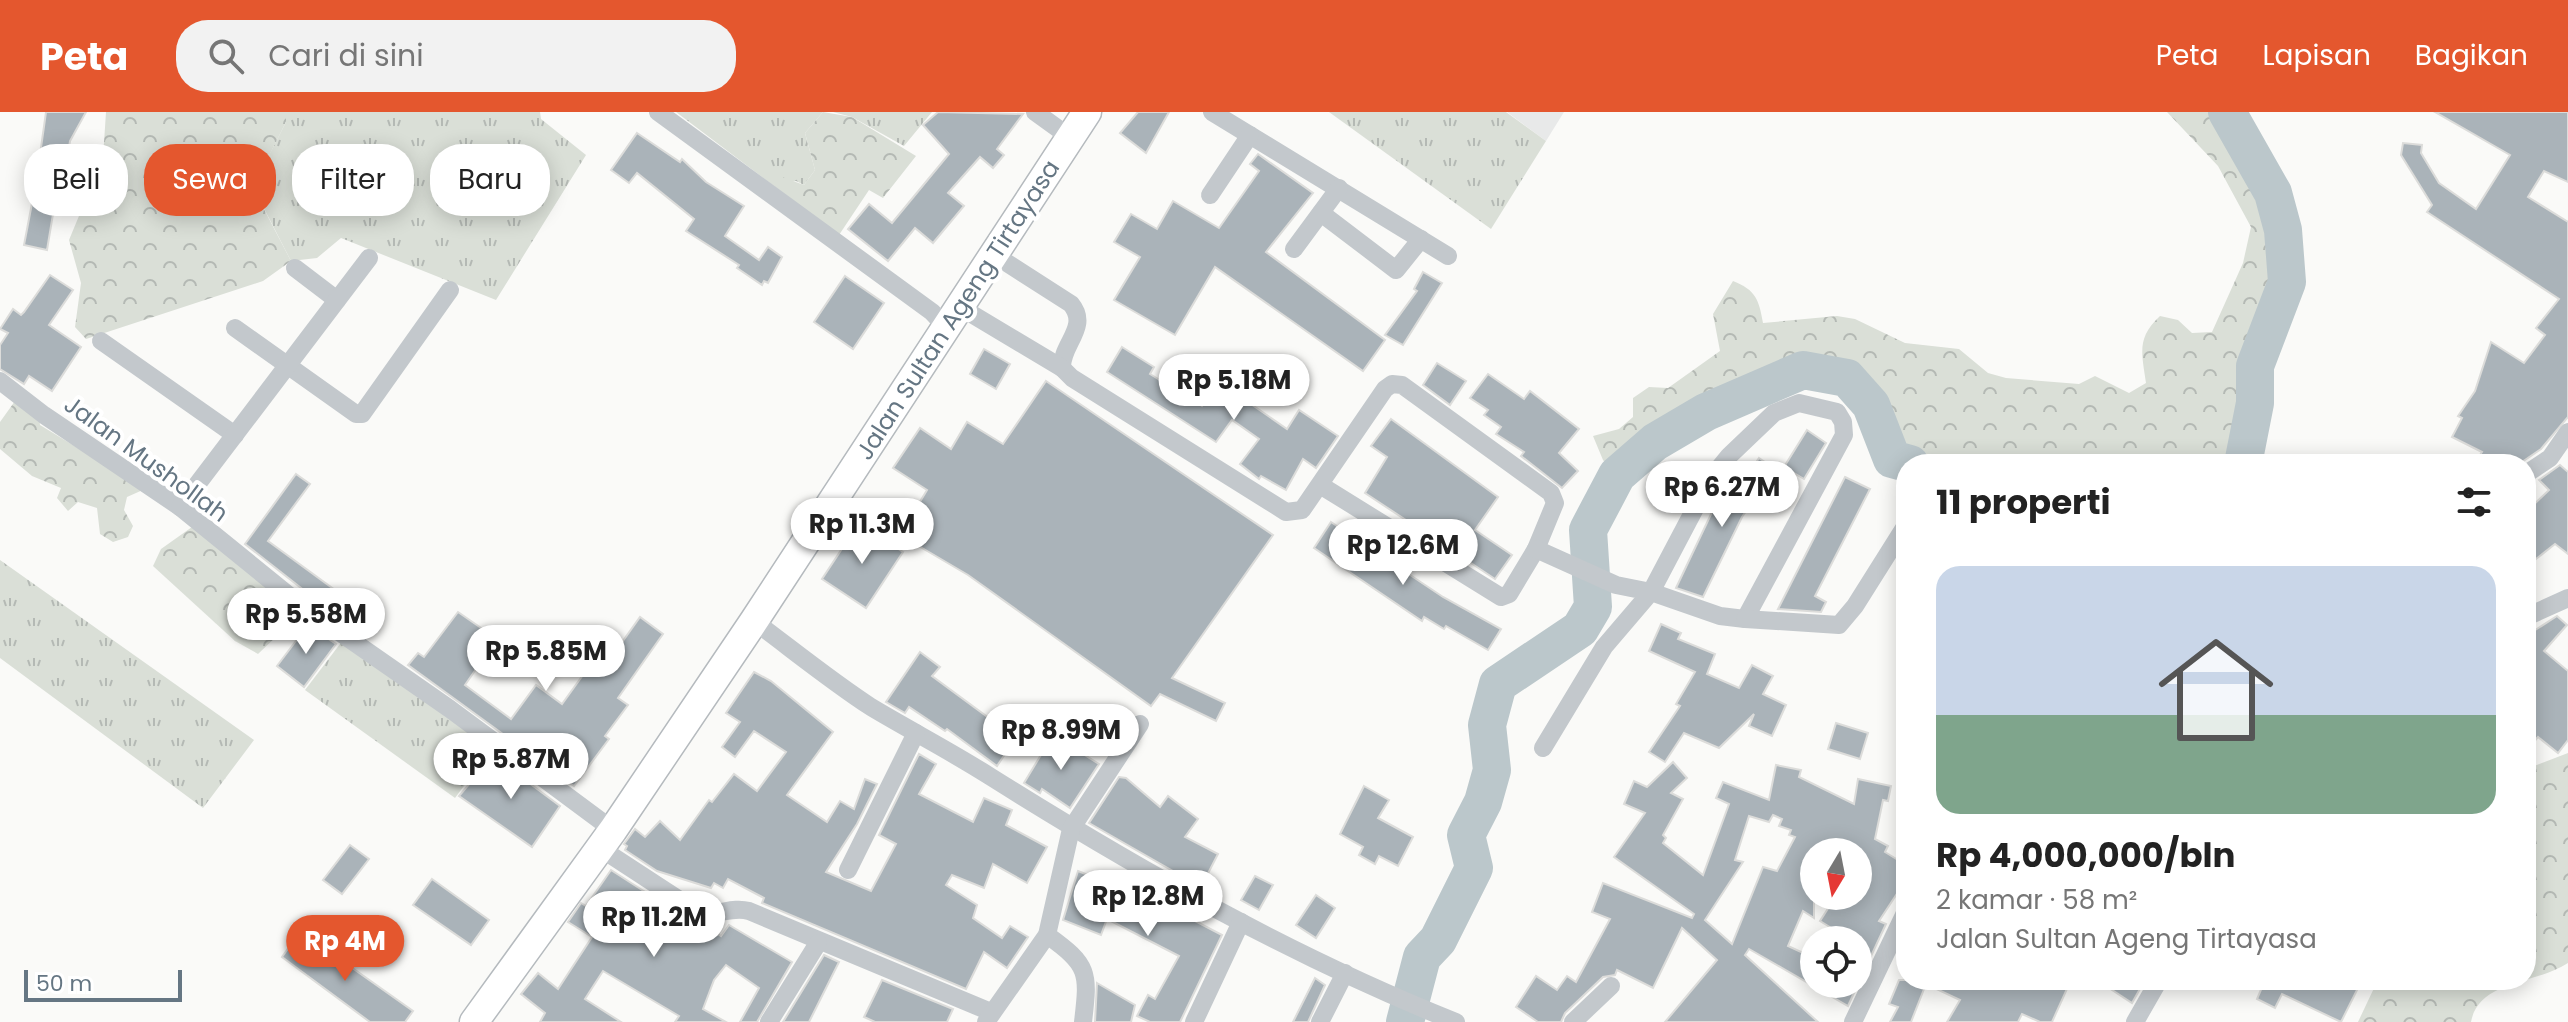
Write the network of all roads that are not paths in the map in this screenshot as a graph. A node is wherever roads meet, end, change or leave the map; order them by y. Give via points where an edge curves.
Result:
1 (658, 112) edge
2 (1035, 112) edge
3 (1087, 112) edge
4 (1212, 112) edge
5 (1064, 133) junction
6 (1250, 135) junction
7 (1339, 188) junction
8 (1210, 195) dead end
9 (1321, 213) junction
10 (1421, 239) junction
11 (1294, 249) dead end
12 (993, 254) junction
13 (1448, 256) dead end
14 (369, 258) dead end
15 (295, 268) dead end
16 (450, 290) dead end
17 (337, 300) junction
18 (946, 315) junction
19 (235, 328) dead end
20 (101, 341) dead end
21 (287, 365) junction
22 (1062, 368) junction
23 (0, 381) edge
24 (2568, 432) edge
25 (235, 435) junction
26 (2536, 467) edge
27 (1320, 485) junction
28 (180, 507) junction
29 (1896, 540) edge
30 (1543, 552) junction
31 (1651, 592) junction
32 (2568, 598) edge
33 (2536, 612) edge
34 (1745, 619) junction
35 (754, 621) junction
36 (1140, 724) dead end
37 (916, 733) junction
38 (1543, 748) dead end
39 (597, 825) junction
40 (1071, 829) junction
41 (848, 870) dead end
42 (1241, 922) junction
43 (1896, 932) edge
44 (1047, 935) junction
45 (818, 943) junction
46 (1345, 973) junction
47 (1611, 986) dead end
48 (2153, 990) edge
49 (988, 1017) edge
50 (1449, 1019) edge
51 (474, 1022) edge
52 (769, 1022) edge
53 (1083, 1022) edge
54 (1194, 1022) edge
55 (1320, 1022) edge
56 (1573, 1022) edge
57 (1853, 1022) edge
58 (2135, 1022) edge

1 - 18 street via 912,297
2 - 5 street
3 - 5 main road, Jalan Sultan Ageng Tirtayasa
4 - 6 street
5 - 12 main road, Jalan Sultan Ageng Tirtayasa
6 - 7 street
6 - 8 street
7 - 9 street
7 - 10 street
9 - 10 street via 1396,270
9 - 11 street
10 - 13 street
12 - 18 main road, Jalan Sultan Ageng Tirtayasa
12 - 22 street via 1078,313 1079,325 1061,358
14 - 17 street
15 - 17 street
16 - 21 street via 362,414
17 - 21 street
18 - 22 street
18 - 35 main road, Jalan Sultan Ageng Tirtayasa
19 - 21 street
20 - 25 street
21 - 25 street
22 - 27 street via 1286,512 1302,510
23 - 28 street, Jalan Mushollah
24 - 26 street via 2550,458
25 - 28 street
27 - 30 street via 1501,597
27 - 30 street via 1385,389 1402,385 1551,493 1555,503
28 - 39 street, Jalan Mushollah via 302,606 450,709
29 - 34 street via 1842,624
30 - 31 street via 1616,585
31 - 34 street via 1720,616
31 - 34 street via 1711,478 1729,456 1774,413 1799,403 1826,406 1837,412 1844,435
31 - 38 street via 1604,647
32 - 33 street
35 - 37 street
35 - 39 main road, Jalan Sultan Ageng Tirtayasa
36 - 40 street
37 - 40 street
37 - 41 street
39 - 45 street, Jalan Mushollah via 698,912 740,909
39 - 51 main road, Jalan Sultan Ageng Tirtayasa
40 - 42 street
40 - 44 street
42 - 46 street
42 - 54 street
43 - 57 street
44 - 49 street
44 - 53 street via 1086,972
45 - 49 street, Jalan Mushollah
45 - 52 street
46 - 50 street
46 - 55 street
47 - 56 street
48 - 58 street

